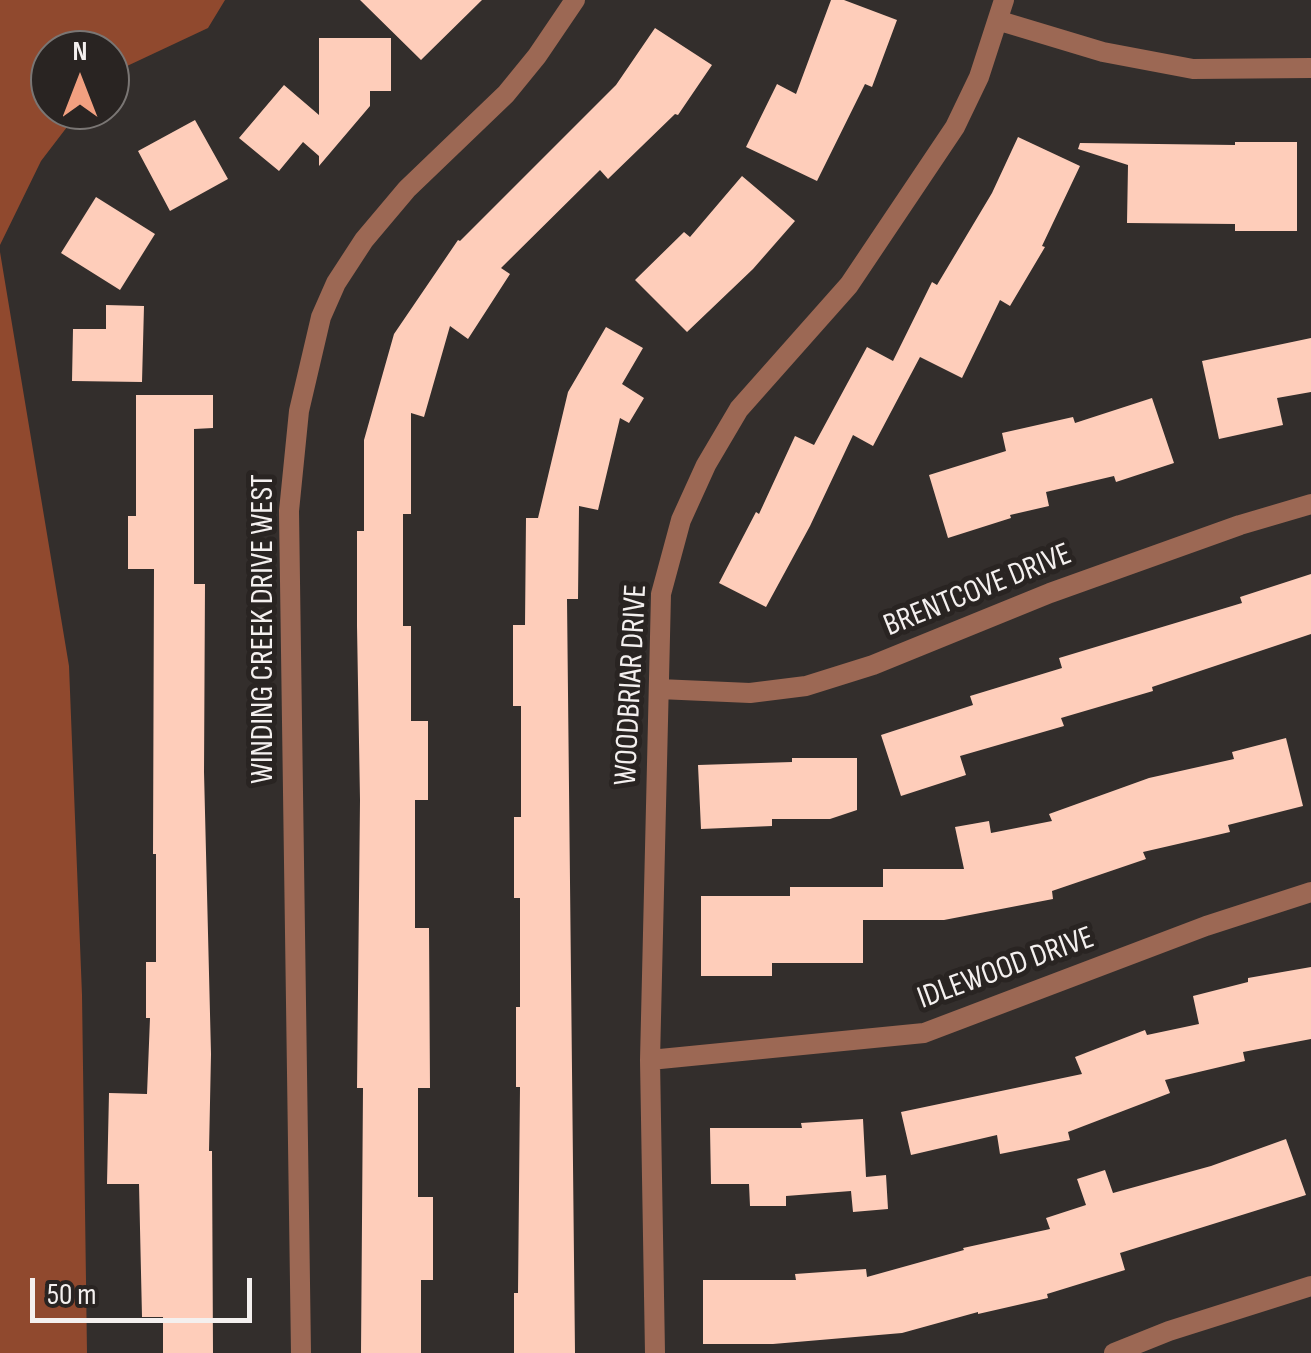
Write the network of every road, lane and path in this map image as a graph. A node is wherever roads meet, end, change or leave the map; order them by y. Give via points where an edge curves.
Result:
1 (575, 0) edge
2 (1004, 0) edge
3 (1000, 21) junction
4 (1311, 68) edge
5 (1311, 504) edge
6 (659, 689) junction
7 (1311, 892) edge
8 (650, 1060) junction
9 (1311, 1286) edge
10 (301, 1353) edge
11 (656, 1353) edge
12 (1114, 1353) edge

1 - 10 street, WINDING CREEK DRIVE WEST via 506,94 407,188 345,268 321,317 299,412 289,511
2 - 3 street, WOODBRIAR DRIVE
3 - 4 street via 1103,52 1193,69
3 - 6 street, WOODBRIAR DRIVE via 955,127 849,284 739,409 706,465 681,520 661,594
5 - 6 street, BRENTCOVE DRIVE via 806,686 750,693
6 - 8 street, WOODBRIAR DRIVE
7 - 8 street, IDLEWOOD DRIVE via 924,1033
8 - 11 street, WOODBRIAR DRIVE
9 - 12 street

